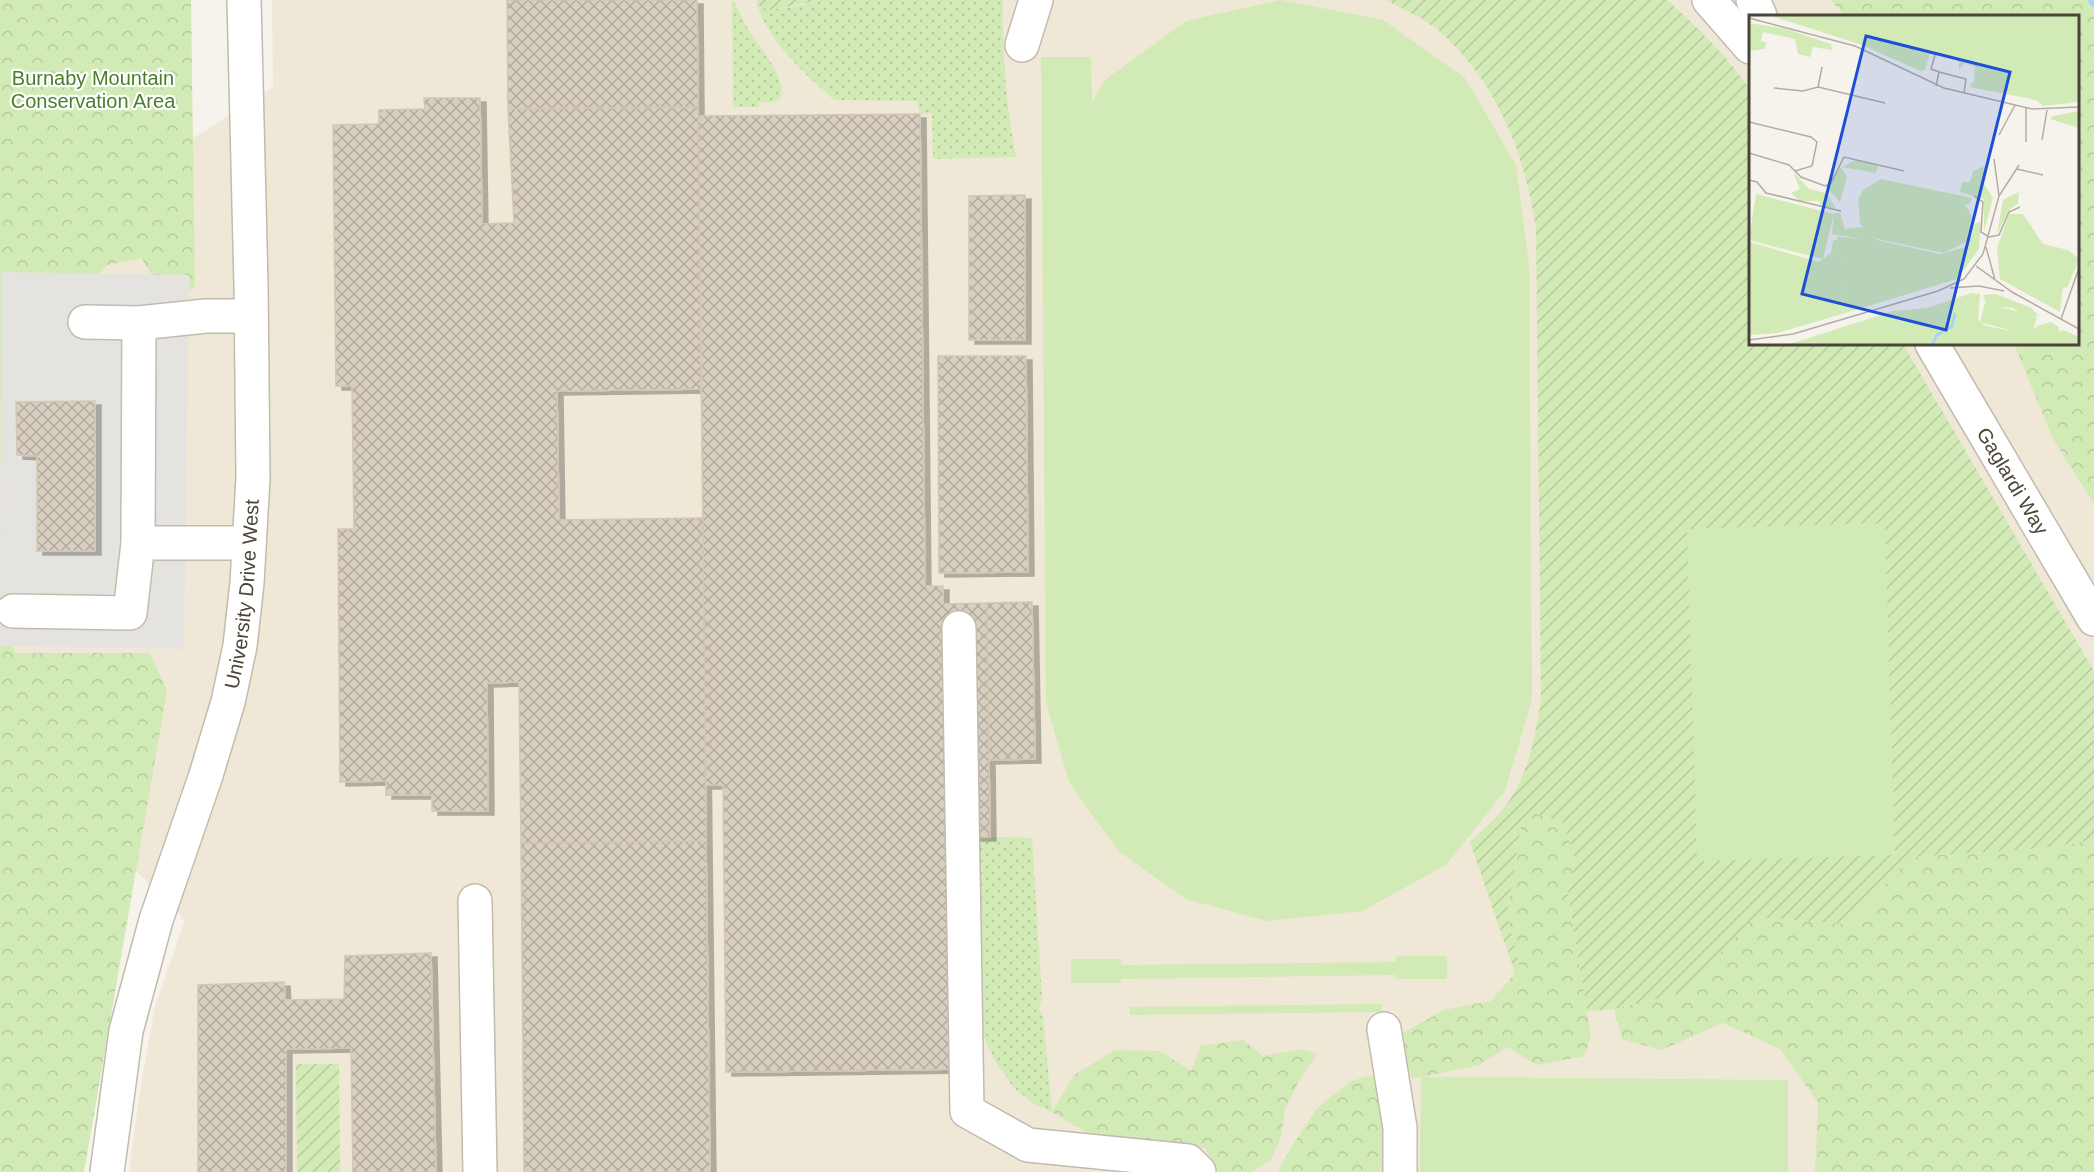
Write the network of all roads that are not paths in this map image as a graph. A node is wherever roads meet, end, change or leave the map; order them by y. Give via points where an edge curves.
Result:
1 (244, 0) edge
2 (1036, 0) edge
3 (1709, 0) edge
4 (1753, 0) edge
5 (1760, 15) edge
6 (1022, 45) dead end
7 (1749, 46) edge
8 (251, 316) junction
9 (85, 322) dead end
10 (139, 323) junction
11 (1933, 345) edge
12 (138, 543) junction
13 (249, 543) junction
14 (13, 611) dead end
15 (2094, 619) edge
16 (959, 628) dead end
17 (475, 901) dead end
18 (1384, 1029) dead end
19 (107, 1172) edge
20 (480, 1172) edge
21 (1199, 1172) edge
22 (1400, 1172) edge

1 - 8 street, University Drive West
2 - 6 street
3 - 7 street
4 - 5 street
8 - 10 street
8 - 13 street, University Drive West via 253,478
9 - 10 street
10 - 12 street
11 - 15 street, Gaglardi Way
12 - 13 street
12 - 14 street via 130,613
13 - 19 street, University Drive West via 240,646 228,702 156,920 126,1031
16 - 21 street via 967,1111 1028,1145 1188,1161
17 - 20 street
18 - 22 street via 1400,1128

